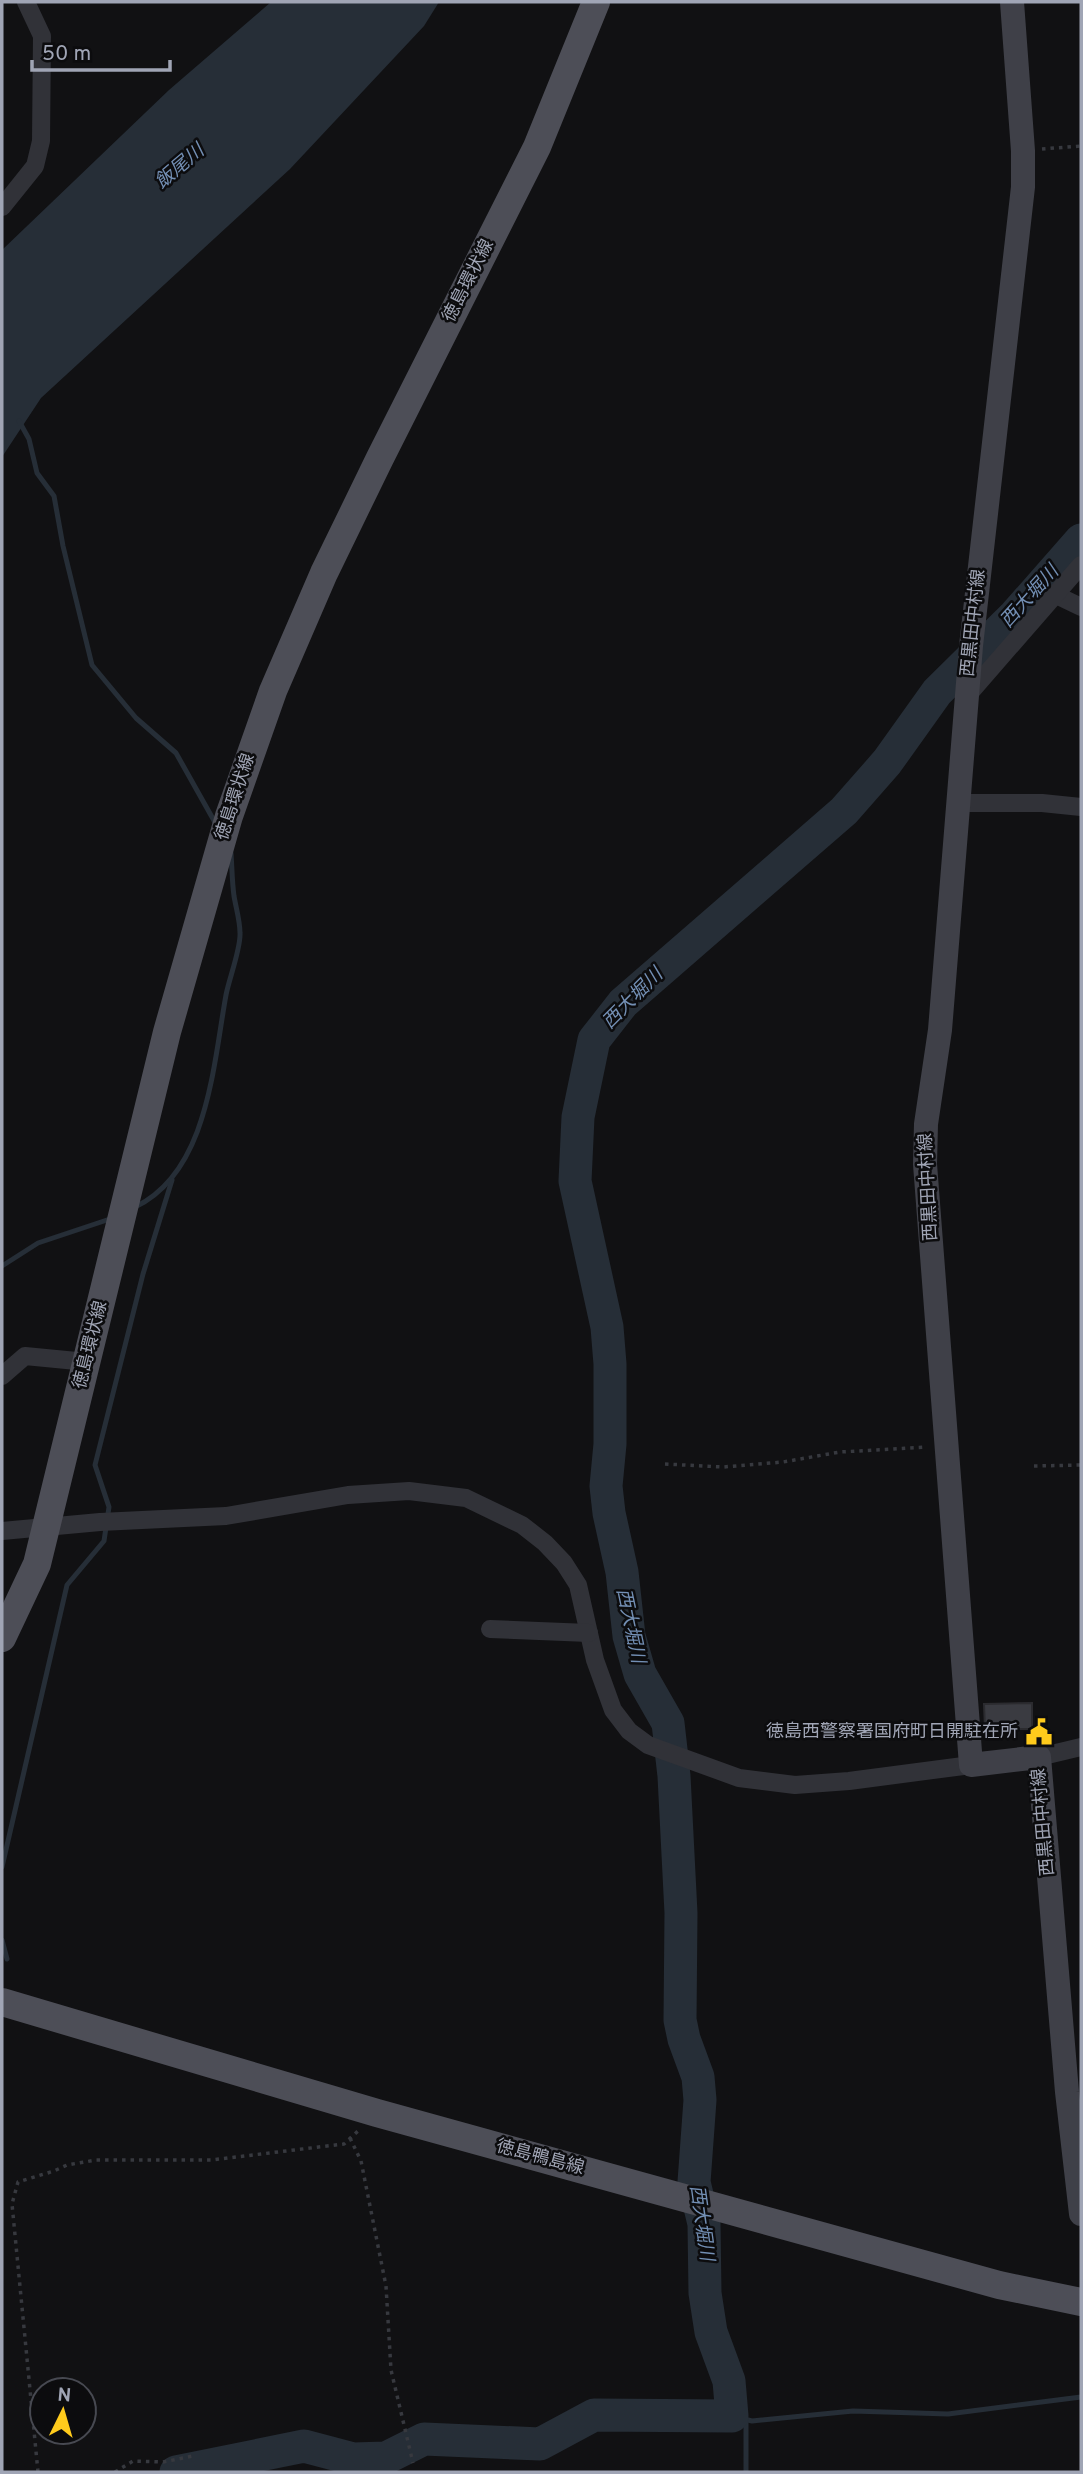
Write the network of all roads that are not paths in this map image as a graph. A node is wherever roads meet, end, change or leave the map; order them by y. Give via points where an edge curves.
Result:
1 (26, 2) edge
2 (596, 2) edge
3 (1012, 2) edge
4 (2, 207) edge
5 (1081, 565) edge
6 (1056, 594) junction
7 (1081, 607) edge
8 (968, 685) junction
9 (958, 803) junction
10 (1081, 807) edge
11 (87, 1362) junction
12 (2, 1376) edge
13 (46, 1527) junction
14 (2, 1531) edge
15 (490, 1629) dead end
16 (589, 1633) junction
17 (2, 1638) edge
18 (1081, 1747) edge
19 (1039, 1757) junction
20 (971, 1765) junction
21 (2, 2002) edge
22 (1081, 2214) edge
23 (1081, 2302) edge

1 - 4 street via 42,36 41,141 35,166
2 - 11 main road, 徳島環状線 via 537,147 324,573 273,691 229,816 167,1032
3 - 8 main road, 西黒田中村線 via 1023,187
5 - 6 street
6 - 7 street
6 - 8 street
8 - 9 main road, 西黒田中村線
9 - 10 street
9 - 20 main road, 西黒田中村線 via 925,1164
11 - 12 street via 25,1356
11 - 13 main road, 徳島環状線
13 - 14 street
13 - 16 street via 226,1516 372,1493 409,1491 466,1498 522,1525 564,1563 578,1585
13 - 17 main road, 徳島環状線 via 37,1564
15 - 16 street
16 - 20 street via 613,1710 629,1731 662,1751 739,1778 795,1785
18 - 19 street
19 - 20 main road, 西黒田中村線
19 - 22 main road, 西黒田中村線
21 - 23 main road, 徳島鴨島線 via 377,2113 999,2285

